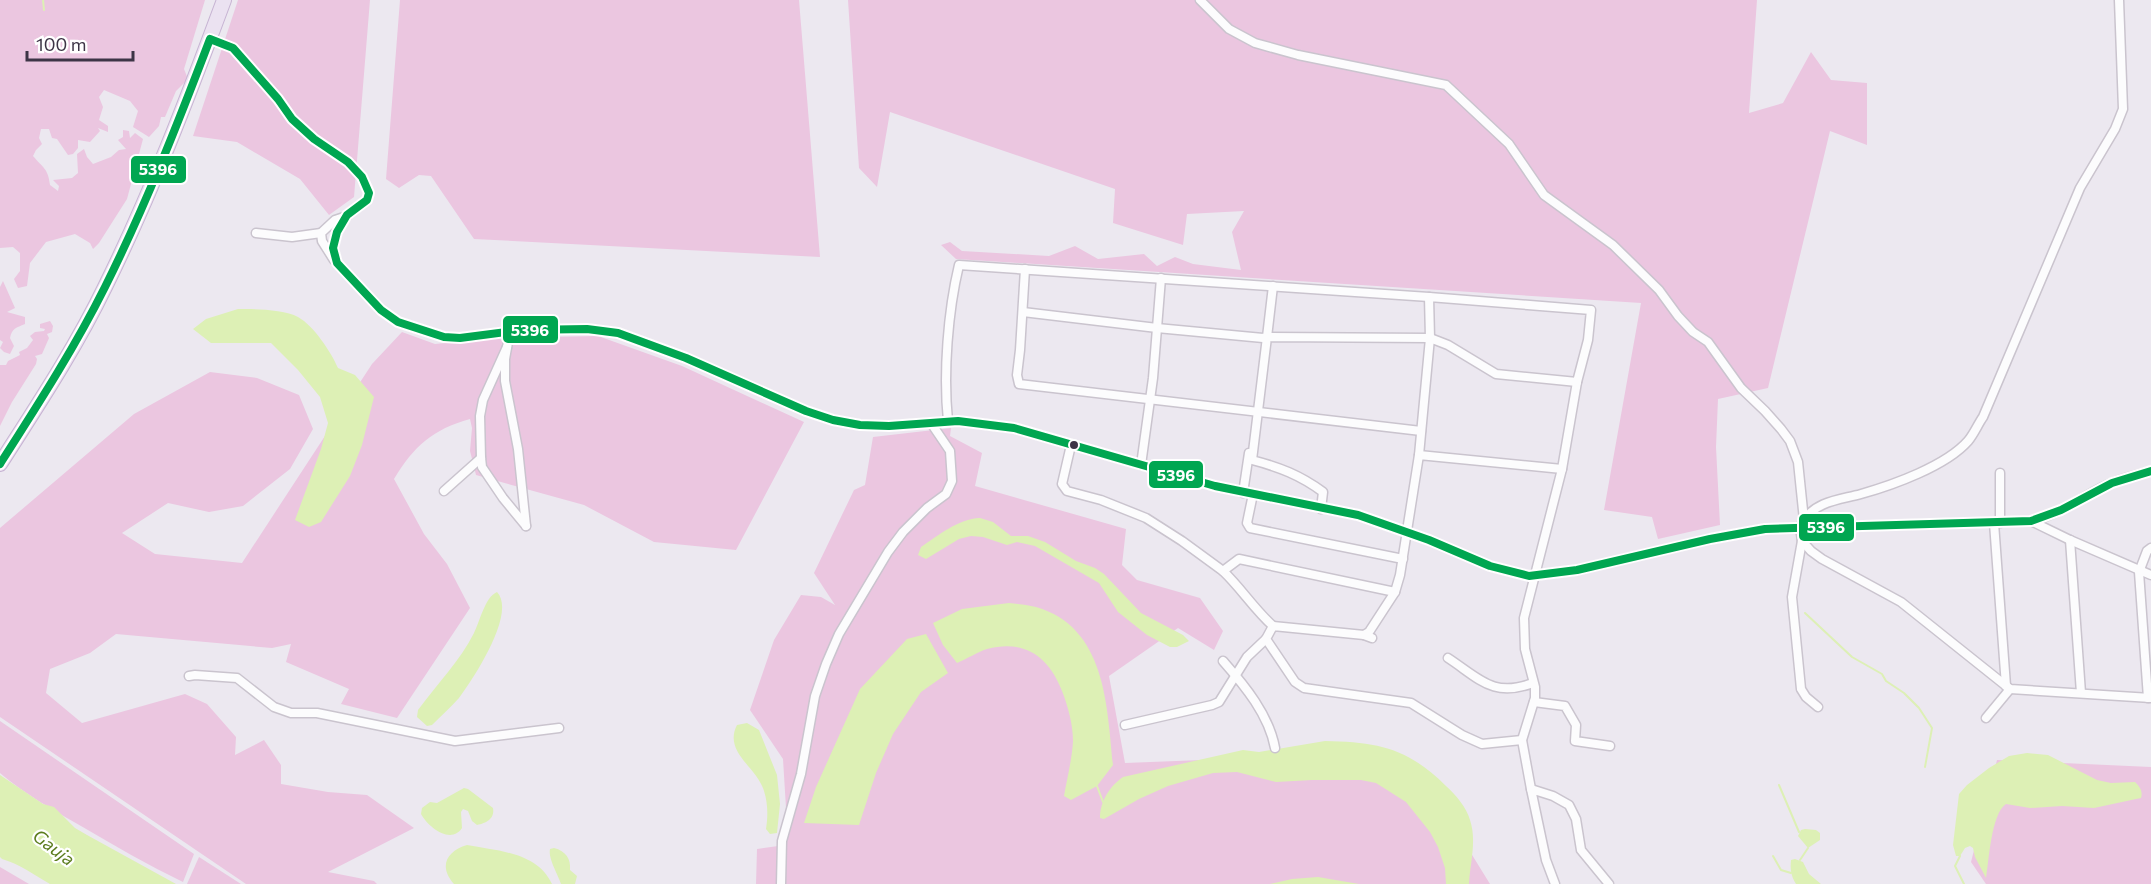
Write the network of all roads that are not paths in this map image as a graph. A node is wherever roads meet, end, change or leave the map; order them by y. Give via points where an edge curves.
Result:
1 (224, 0) edge
2 (1200, 0) edge
3 (2119, 0) edge
4 (210, 39) junction
5 (347, 215) junction
6 (256, 233) dead end
7 (321, 233) junction
8 (337, 263) junction
9 (1025, 269) junction
10 (1161, 278) junction
11 (1271, 286) junction
12 (1429, 297) junction
13 (1023, 312) junction
14 (1157, 328) junction
15 (510, 331) junction
16 (1265, 338) junction
17 (1430, 338) junction
18 (507, 347) junction
19 (1577, 382) junction
20 (1150, 399) junction
21 (1256, 412) junction
22 (948, 421) junction
23 (931, 423) junction
24 (1421, 430) junction
25 (1071, 445) junction
26 (1419, 455) junction
27 (481, 458) junction
28 (0, 464) edge
29 (1141, 465) junction
30 (1562, 469) junction
31 (2151, 471) edge
32 (2000, 473) dead end
33 (444, 491) dead end
34 (1243, 493) junction
35 (1253, 494) junction
36 (1321, 509) junction
37 (2031, 520) junction
38 (1997, 523) junction
39 (1802, 524) junction
40 (1407, 531) junction
41 (2070, 540) junction
42 (1802, 541) junction
43 (2151, 548) edge
44 (1403, 560) junction
45 (2140, 569) junction
46 (1223, 571) junction
47 (2151, 574) edge
48 (1536, 576) junction
49 (1395, 592) junction
50 (1273, 626) junction
51 (1266, 639) junction
52 (1448, 658) dead end
53 (1223, 661) dead end
54 (1235, 675) junction
55 (189, 676) dead end
56 (1533, 683) junction
57 (2008, 687) junction
58 (2081, 693) junction
59 (2150, 698) edge
60 (1534, 702) junction
61 (1818, 707) dead end
62 (1986, 718) dead end
63 (1125, 725) dead end
64 (559, 728) dead end
65 (1522, 740) junction
66 (1610, 746) dead end
67 (1275, 748) dead end
68 (1531, 789) junction
69 (781, 884) edge
70 (1555, 884) edge
71 (1609, 884) edge

1 - 4 main road
2 - 39 street via 1229,29 1263,46 1446,85 1509,144 1544,195 1613,245 1659,290 1693,332 1708,342 1741,388 1782,429 1798,462
3 - 39 street via 2123,109 2080,188 1983,417 1969,441 1936,464 1863,494 1817,506
4 - 5 street via 232,48 292,119 362,177 369,193 367,200
4 - 28 main road via 171,141 105,287 61,369
5 - 7 street
5 - 8 street via 333,248
6 - 7 street via 292,237
7 - 8 street via 322,242
8 - 15 street via 381,310 411,328 444,338
9 - 10 street
9 - 13 street
9 - 22 street via 959,265 949,334
10 - 11 street
10 - 14 street
11 - 12 street
11 - 16 street
12 - 17 street
12 - 19 street via 1591,310
13 - 14 street
13 - 20 street via 1018,384
14 - 16 street
14 - 20 street
15 - 18 street
15 - 23 street via 587,329 618,333 833,420 889,426
16 - 17 street
16 - 21 street
17 - 19 street via 1496,374
17 - 24 street
18 - 27 street via 483,400
18 - 27 street via 505,381 518,449 526,526 482,467
19 - 30 street
20 - 21 street
20 - 29 street
21 - 24 street
21 - 34 street
21 - 36 street via 1252,460 1305,478 1323,492
22 - 23 street
22 - 25 street via 1014,428
23 - 69 street via 950,451 952,481 946,494 927,508 888,552 839,634 826,664 782,841
24 - 26 street
25 - 29 street
25 - 46 street via 1062,484 1067,491 1143,517
26 - 30 street
26 - 40 street
27 - 33 street
29 - 34 street
30 - 48 street
31 - 37 street via 2118,480 2062,511
32 - 38 street
34 - 35 street
35 - 36 street
35 - 44 street via 1247,523 1250,528
36 - 40 street via 1358,515
37 - 38 street
37 - 41 street
38 - 39 street
38 - 57 street
39 - 42 street
39 - 48 street via 1735,534
40 - 44 street
40 - 48 street via 1490,566
41 - 45 street
41 - 58 street
42 - 57 street via 1816,555 1900,602
42 - 61 street via 1792,609 1801,689
43 - 45 street
44 - 49 street
45 - 47 street
45 - 59 street
46 - 49 street via 1239,559
46 - 50 street
48 - 56 street via 1523,629
49 - 50 street via 1368,637
50 - 51 street
51 - 54 street
51 - 65 street via 1295,682 1304,688 1411,703 1482,744
52 - 56 street via 1500,689
53 - 54 street
54 - 63 street via 1219,702
54 - 67 street via 1272,730
55 - 64 street via 237,678 274,707 291,713 317,712 454,741
56 - 60 street
57 - 58 street
57 - 62 street
58 - 59 street
60 - 65 street
60 - 66 street via 1565,706 1576,725 1575,741
65 - 68 street
68 - 70 street
68 - 71 street via 1569,805 1576,819 1581,850

